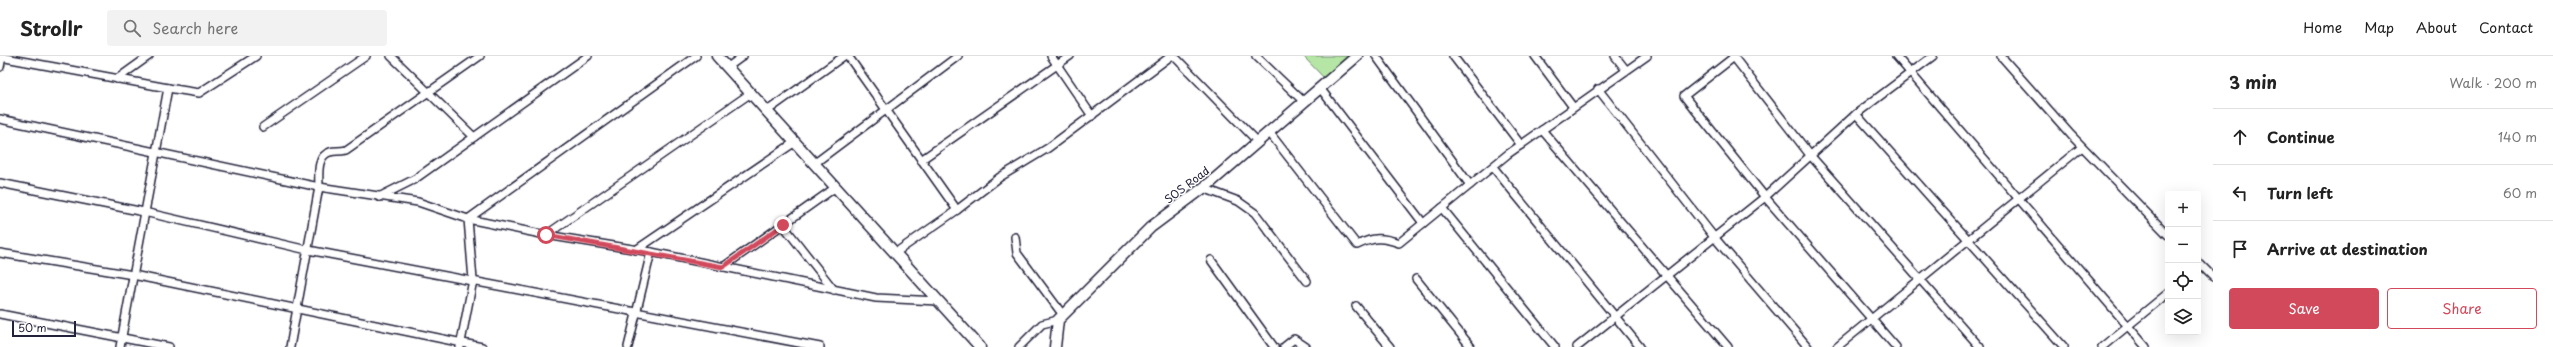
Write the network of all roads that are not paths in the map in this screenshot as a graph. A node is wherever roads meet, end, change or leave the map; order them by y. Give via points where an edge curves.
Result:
1 (149, 56) edge
2 (256, 56) edge
3 (366, 56) edge
4 (391, 56) edge
5 (480, 56) edge
6 (588, 56) edge
7 (696, 56) edge
8 (717, 56) edge
9 (743, 56) edge
10 (844, 56) edge
11 (848, 56) edge
12 (958, 56) edge
13 (1051, 56) edge
14 (1070, 56) edge
15 (1171, 56) edge
16 (1174, 56) edge
17 (1256, 56) edge
18 (1376, 56) edge
19 (1453, 56) edge
20 (1535, 56) edge
21 (1615, 56) edge
22 (1647, 56) edge
23 (1734, 56) edge
24 (1896, 56) edge
25 (1933, 56) edge
26 (2001, 56) edge
27 (1, 57) edge
28 (1351, 58) edge
29 (1058, 66) junction
30 (0, 67) edge
31 (728, 68) junction
32 (1626, 70) junction
33 (1910, 72) junction
34 (117, 79) junction
35 (168, 88) junction
36 (1320, 88) junction
37 (1598, 89) junction
38 (430, 93) junction
39 (751, 93) junction
40 (1304, 102) junction
41 (1573, 107) junction
42 (767, 110) junction
43 (887, 110) junction
44 (1856, 114) junction
45 (1092, 116) junction
46 (0, 119) edge
47 (263, 127) dead end
48 (1542, 130) junction
49 (1269, 132) junction
50 (474, 137) junction
51 (795, 142) junction
52 (1258, 142) junction
53 (1521, 145) junction
54 (2082, 147) junction
55 (156, 152) junction
56 (1810, 155) junction
57 (921, 160) junction
58 (815, 163) junction
59 (1493, 167) junction
60 (0, 183) edge
61 (1470, 185) junction
62 (320, 187) junction
63 (836, 187) junction
64 (1203, 188) junction
65 (1764, 197) junction
66 (379, 198) junction
67 (2018, 199) junction
68 (1442, 208) junction
69 (957, 210) junction
70 (144, 212) junction
71 (468, 219) junction
72 (1423, 223) junction
73 (783, 225) junction
74 (2165, 232) edge
75 (546, 235) junction
76 (1015, 237) dead end
77 (1714, 237) junction
78 (1968, 240) junction
79 (308, 250) junction
80 (636, 250) junction
81 (651, 252) junction
82 (0, 253) edge
83 (895, 253) junction
84 (1211, 260) dead end
85 (723, 267) junction
86 (2201, 267) edge
87 (133, 276) junction
88 (1666, 276) junction
89 (2213, 277) edge
90 (1416, 279) dead end
91 (1920, 279) junction
92 (473, 280) junction
93 (1307, 281) dead end
94 (834, 290) junction
95 (2165, 295) edge
96 (938, 301) junction
97 (1356, 306) dead end
98 (297, 310) junction
99 (635, 311) junction
100 (0, 314) edge
101 (1614, 317) junction
102 (1060, 318) junction
103 (1872, 319) junction
104 (2128, 326) junction
105 (121, 338) junction
106 (460, 345) edge
107 (803, 345) edge
108 (120, 347) edge
109 (169, 347) edge
110 (290, 347) edge
111 (482, 347) edge
112 (628, 347) edge
113 (820, 347) edge
114 (980, 347) edge
115 (1019, 347) edge
116 (1055, 347) edge
117 (1274, 347) edge
118 (1284, 347) edge
119 (1306, 347) edge
120 (1390, 347) edge
121 (1471, 347) edge
122 (1555, 347) edge
123 (1577, 347) edge
124 (1640, 347) edge
125 (1728, 347) edge
126 (1808, 347) edge
127 (1837, 347) edge
128 (1896, 347) edge
129 (1980, 347) edge
130 (2064, 347) edge
131 (2102, 347) edge
132 (2146, 347) edge

1 - 34 street
2 - 35 street via 199,94
3 - 47 street
4 - 38 street
5 - 38 street
6 - 50 street
7 - 71 street
8 - 31 street
9 - 31 street
10 - 42 street
11 - 43 street
12 - 43 street
13 - 29 street
14 - 29 street
15 - 45 street
16 - 52 street
17 - 40 street
18 - 61 street
19 - 53 street
20 - 41 street
21 - 32 street
22 - 32 street
23 - 56 street
23 - 65 street via 1684,96
24 - 33 street
25 - 33 street
26 - 54 street
27 - 30 street
27 - 34 street
28 - 36 street, SOS Road
29 - 45 street
29 - 57 street
31 - 39 street
32 - 37 street
33 - 44 street
33 - 67 street
34 - 35 street
35 - 55 street
36 - 40 street, SOS Road
36 - 72 street
37 - 41 street
37 - 77 street
38 - 50 street
38 - 62 street via 346,150 329,152 322,158 319,166
39 - 42 street
39 - 75 street
40 - 49 street, SOS Road
41 - 48 street
42 - 51 street
43 - 57 street
43 - 58 street
44 - 56 street
44 - 78 street
45 - 69 street via 1048,148 1000,177
46 - 55 street
48 - 53 street
48 - 88 street
49 - 52 street, SOS Road
49 - 72 street via 1357,245 1372,238 1399,243
50 - 66 street via 415,179
51 - 58 street
51 - 80 street
52 - 64 street, SOS Road
53 - 59 street
54 - 67 street
54 - 74 street
55 - 62 street
55 - 70 street
56 - 65 street
56 - 91 street
57 - 69 street
58 - 63 street
59 - 61 street
59 - 101 street
60 - 70 street
61 - 68 street
62 - 66 street
62 - 79 street
63 - 73 street
63 - 83 street
64 - 93 street via 1238,201 1255,213
64 - 102 street, SOS Road via 1151,227
65 - 77 street
65 - 103 street
66 - 71 street via 418,202
67 - 78 street
67 - 104 street
68 - 72 street
68 - 122 street
69 - 83 street
70 - 79 street
70 - 87 street
71 - 75 street
71 - 92 street
73 - 85 street
73 - 94 street
75 - 80 street
76 - 102 street via 1017,253
77 - 88 street
77 - 126 street
78 - 91 street
78 - 130 street
79 - 92 street
79 - 98 street
80 - 81 street
81 - 85 street
81 - 99 street
82 - 87 street
83 - 96 street
84 - 117 street
85 - 94 street
86 - 89 street
87 - 98 street
87 - 105 street
88 - 101 street
88 - 125 street
90 - 121 street
91 - 103 street
91 - 129 street
92 - 99 street
92 - 106 street
94 - 96 street via 876,298
95 - 104 street
96 - 114 street
97 - 120 street
98 - 106 street
98 - 110 street
99 - 107 street
99 - 112 street
100 - 105 street
101 - 123 street
101 - 124 street
102 - 115 street via 1042,324
102 - 116 street
103 - 127 street
103 - 128 street
104 - 131 street
104 - 132 street
105 - 108 street
105 - 109 street
106 - 111 street
107 - 113 street
118 - 119 street via 1294,339

